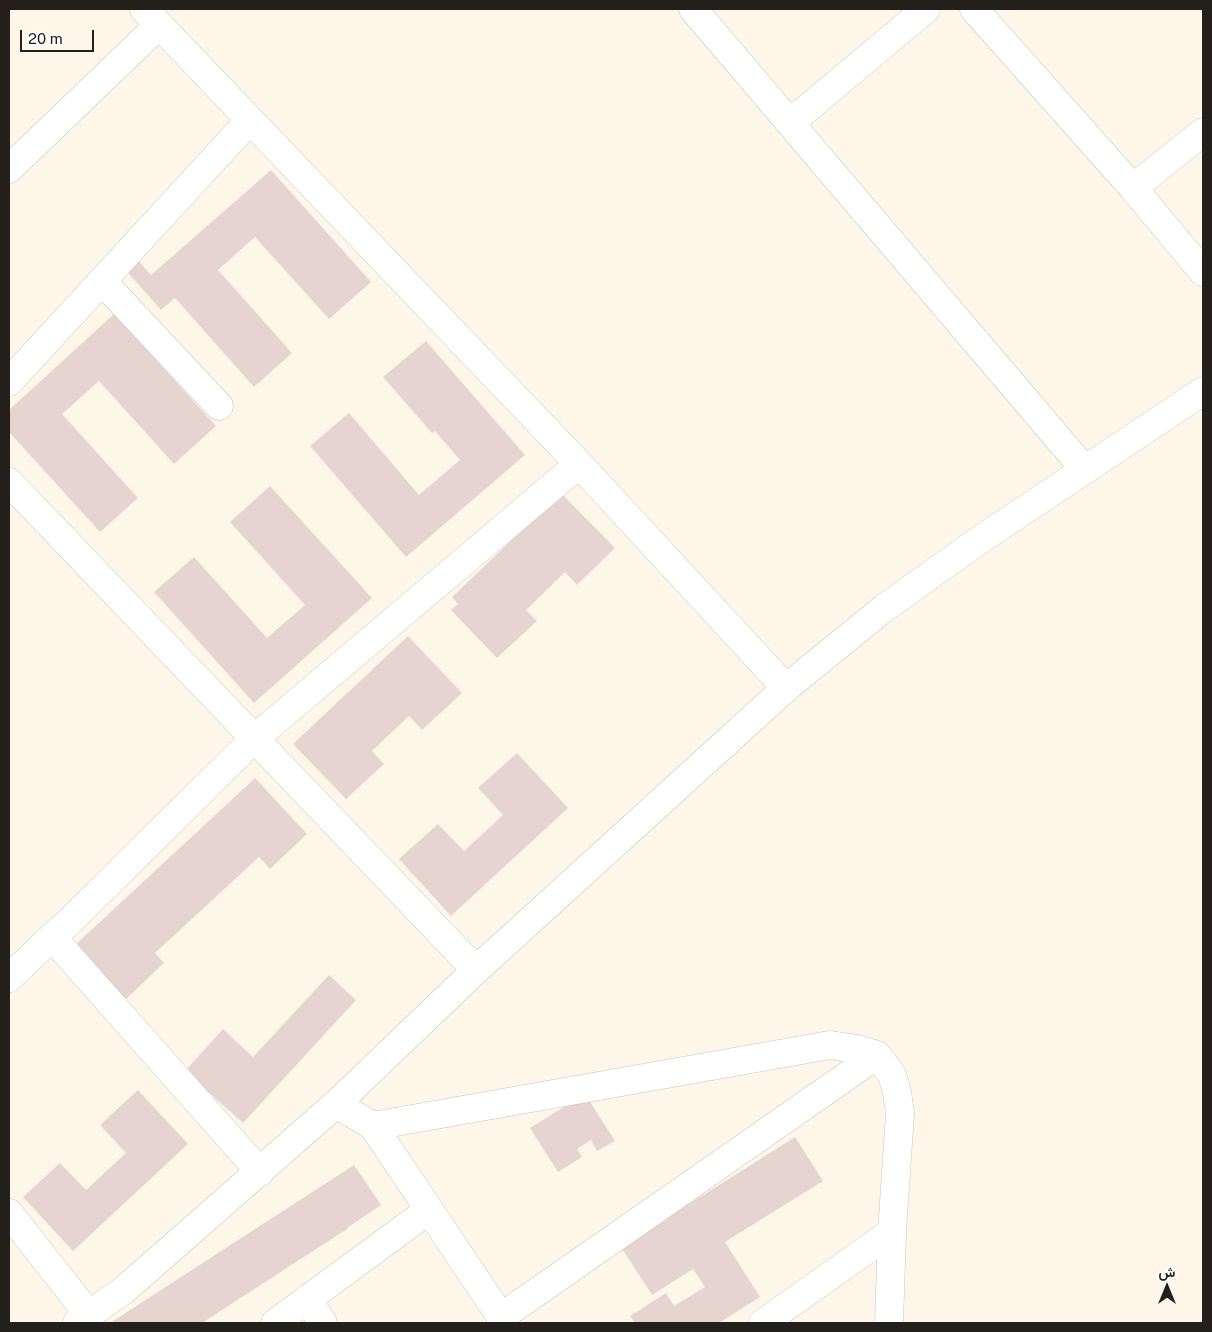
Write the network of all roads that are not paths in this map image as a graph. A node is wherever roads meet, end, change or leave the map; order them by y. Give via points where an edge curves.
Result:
1 (694, 9) edge
2 (926, 9) edge
3 (974, 9) edge
4 (151, 17) edge
5 (250, 120) junction
6 (790, 123) junction
7 (1203, 132) edge
8 (9, 169) edge
9 (1133, 188) junction
10 (1203, 272) edge
11 (102, 281) junction
12 (9, 382) edge
13 (1203, 391) edge
14 (219, 406) dead end
15 (579, 464) junction
16 (1085, 470) junction
17 (9, 482) edge
18 (786, 688) junction
19 (255, 738) junction
20 (52, 937) junction
21 (476, 970) junction
22 (9, 978) edge
23 (876, 1056) junction
24 (336, 1104) junction
25 (372, 1126) junction
26 (260, 1172) junction
27 (429, 1210) junction
28 (9, 1213) edge
29 (892, 1232) junction
30 (307, 1299) junction
31 (83, 1319) edge
32 (503, 1320) edge
33 (275, 1323) edge
34 (323, 1323) edge
35 (763, 1323) edge
36 (889, 1323) edge

1 - 6 street
2 - 6 street
3 - 9 street
4 - 5 street
4 - 8 street
5 - 11 street
5 - 15 street
6 - 16 street
7 - 9 street
9 - 10 street
11 - 12 street
11 - 14 street
13 - 16 street
15 - 18 street
15 - 19 street
16 - 18 street via 883,609
17 - 19 street
18 - 21 street
19 - 20 street
19 - 21 street
20 - 22 street
20 - 26 street
21 - 24 street
23 - 25 street via 858,1048 830,1045
23 - 29 street via 892,1075 900,1113
23 - 32 street
24 - 25 street
24 - 26 street
25 - 27 street
26 - 31 street via 124,1290
27 - 30 street
27 - 32 street
28 - 31 street
29 - 35 street
29 - 36 street
30 - 33 street
30 - 34 street

